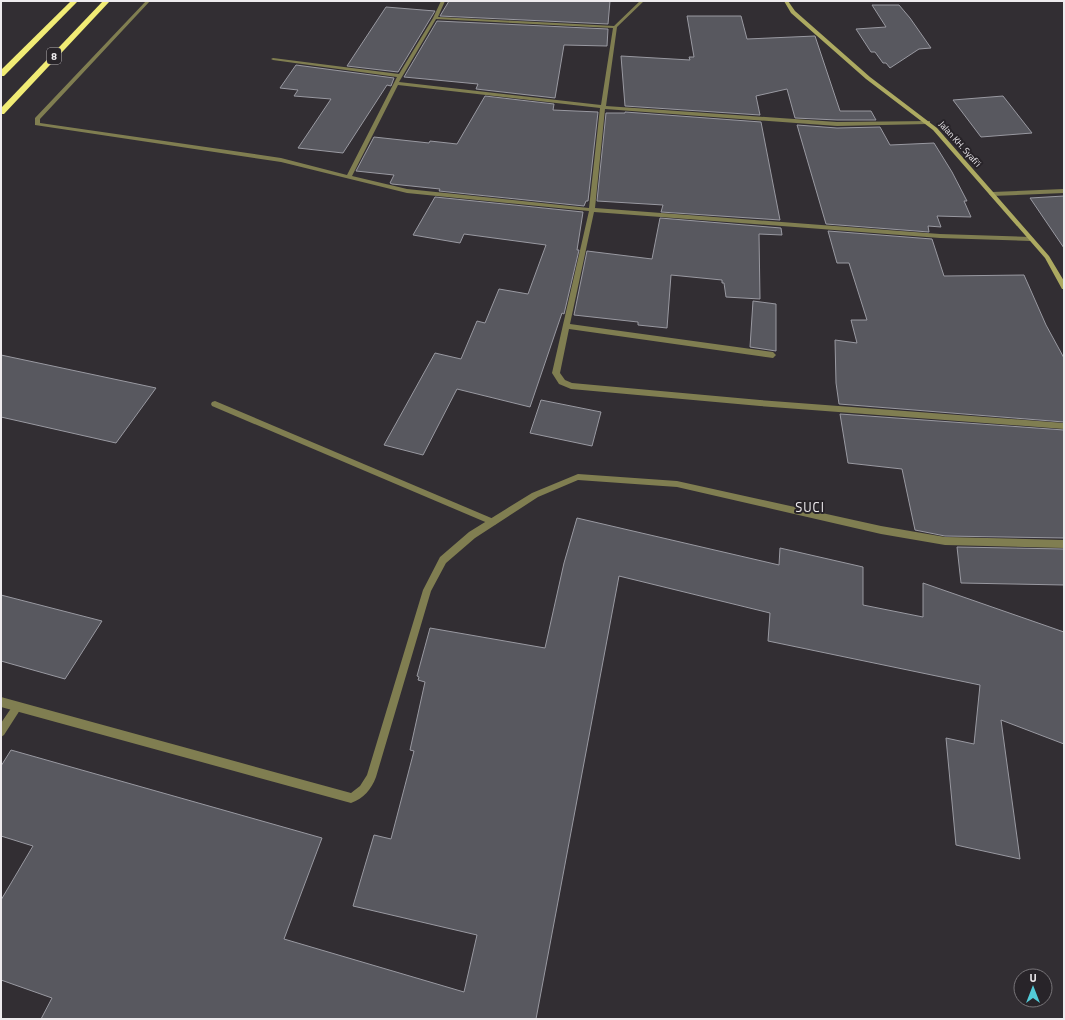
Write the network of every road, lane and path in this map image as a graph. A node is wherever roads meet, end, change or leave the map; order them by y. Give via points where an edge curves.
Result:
1 (75, 1) edge
2 (107, 1) edge
3 (148, 1) edge
4 (443, 1) edge
5 (642, 1) edge
6 (786, 1) edge
7 (435, 18) junction
8 (615, 27) junction
9 (273, 59) dead end
10 (1, 74) edge
11 (400, 76) junction
12 (396, 83) junction
13 (603, 107) junction
14 (1, 112) edge
15 (928, 122) junction
16 (349, 176) junction
17 (1064, 191) edge
18 (992, 194) junction
19 (592, 210) junction
20 (1031, 239) junction
21 (1062, 280) edge
22 (1064, 287) edge
23 (566, 326) junction
24 (773, 355) dead end
25 (215, 404) dead end
26 (1064, 426) edge
27 (494, 522) junction
28 (1064, 544) edge
29 (1, 702) edge
30 (17, 707) junction
31 (1, 732) edge

1 - 10 highway, 8
2 - 14 highway, 8
3 - 16 street via 37,119 37,124 281,160
4 - 7 street
5 - 8 street
6 - 15 main road, Jalan KH. Syafi'i via 793,12 868,78
7 - 8 street
7 - 11 street
8 - 13 street
9 - 11 street
11 - 12 street
12 - 13 street
12 - 16 street
13 - 15 street via 837,124
13 - 19 street
15 - 18 main road, Jalan KH. Syafi'i
16 - 19 street via 407,191
17 - 18 street
18 - 20 main road, Jalan KH. Syafi'i
19 - 20 street via 940,236
19 - 23 street
20 - 21 main road, Jalan KH. Syafi'i
21 - 22 main road, Jalan KH. Syafi'i
23 - 24 street
23 - 26 street via 556,373 562,382 571,386
25 - 27 street
27 - 28 street via 535,495 578,476 677,484 880,530 946,541
27 - 30 street via 472,535 444,560 427,590 371,777 365,788 351,798
29 - 30 street
30 - 31 street

